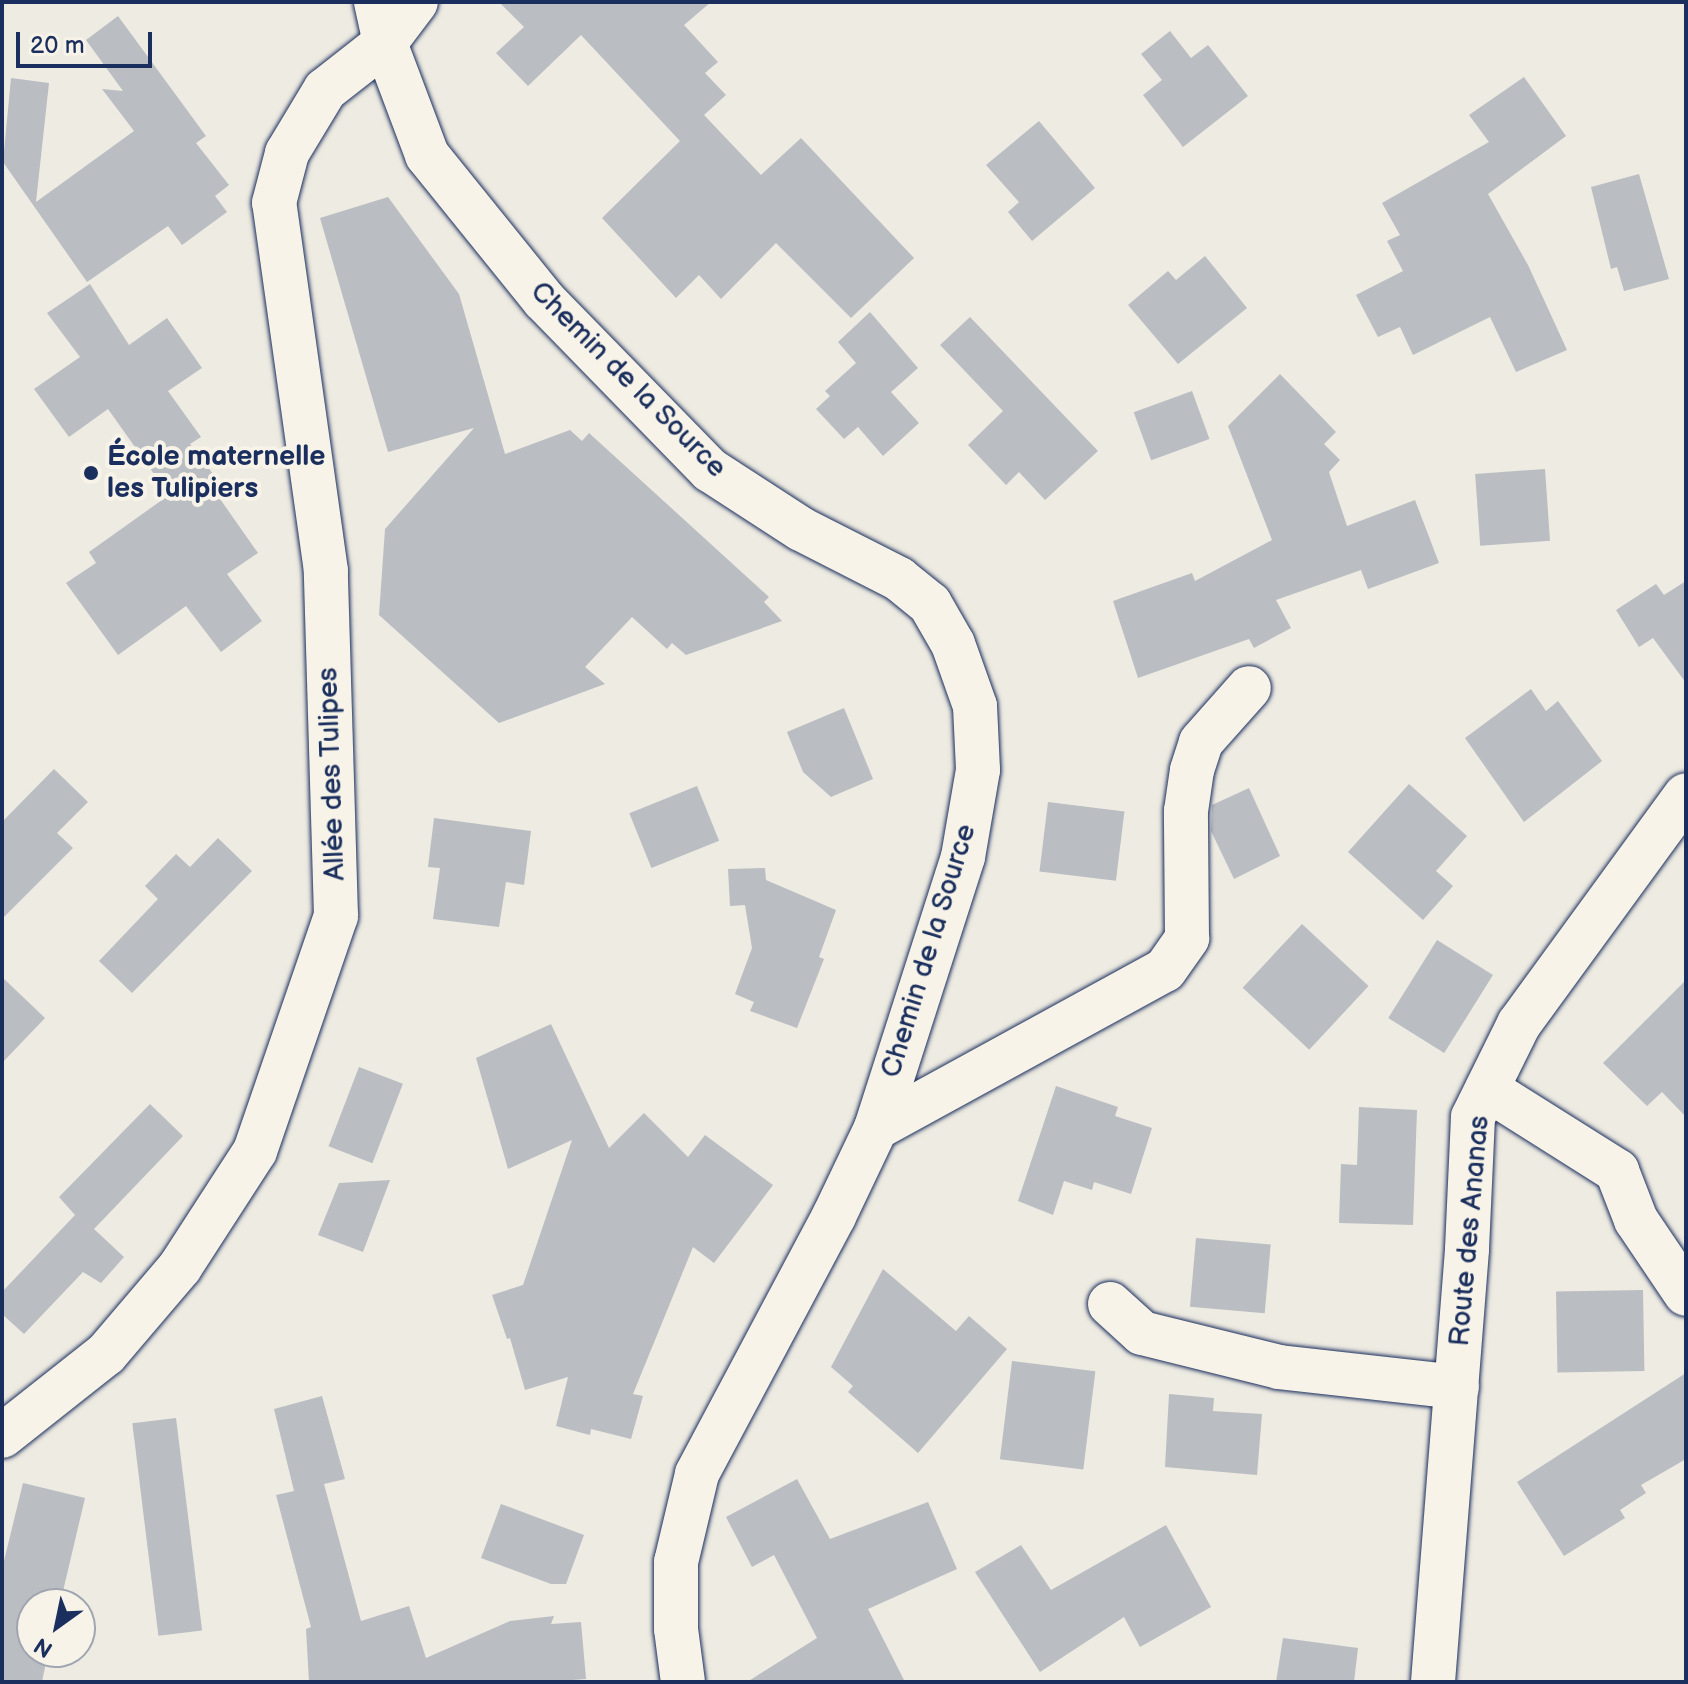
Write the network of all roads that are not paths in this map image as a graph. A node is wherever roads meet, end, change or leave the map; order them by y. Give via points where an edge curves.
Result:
1 (416, 2) edge
2 (380, 22) edge
3 (1249, 688) dead end
4 (1686, 795) edge
5 (1487, 1089) junction
6 (876, 1128) junction
7 (1686, 1294) edge
8 (1110, 1304) dead end
9 (1457, 1387) junction
10 (2, 1436) edge
11 (683, 1682) edge
12 (1433, 1682) edge

1 - 2 street
2 - 6 street, Chemin de la Source via 427,155 544,300 710,470 801,529 899,579 930,604 953,644 975,706 978,770 963,857
2 - 10 street, Allée des Tulipes via 325,90 287,153 274,203 326,571 336,916 255,1151 180,1267 106,1354
3 - 6 street via 1201,742 1192,770 1186,811 1187,938 1165,970
4 - 5 street, Route des Ananas via 1519,1024
5 - 7 street via 1617,1171 1636,1220
5 - 9 street, Route des Ananas via 1473,1117
6 - 11 street, Chemin de la Source via 697,1474 676,1562
8 - 9 street via 1142,1333 1279,1367
9 - 12 street, Route des Ananas

